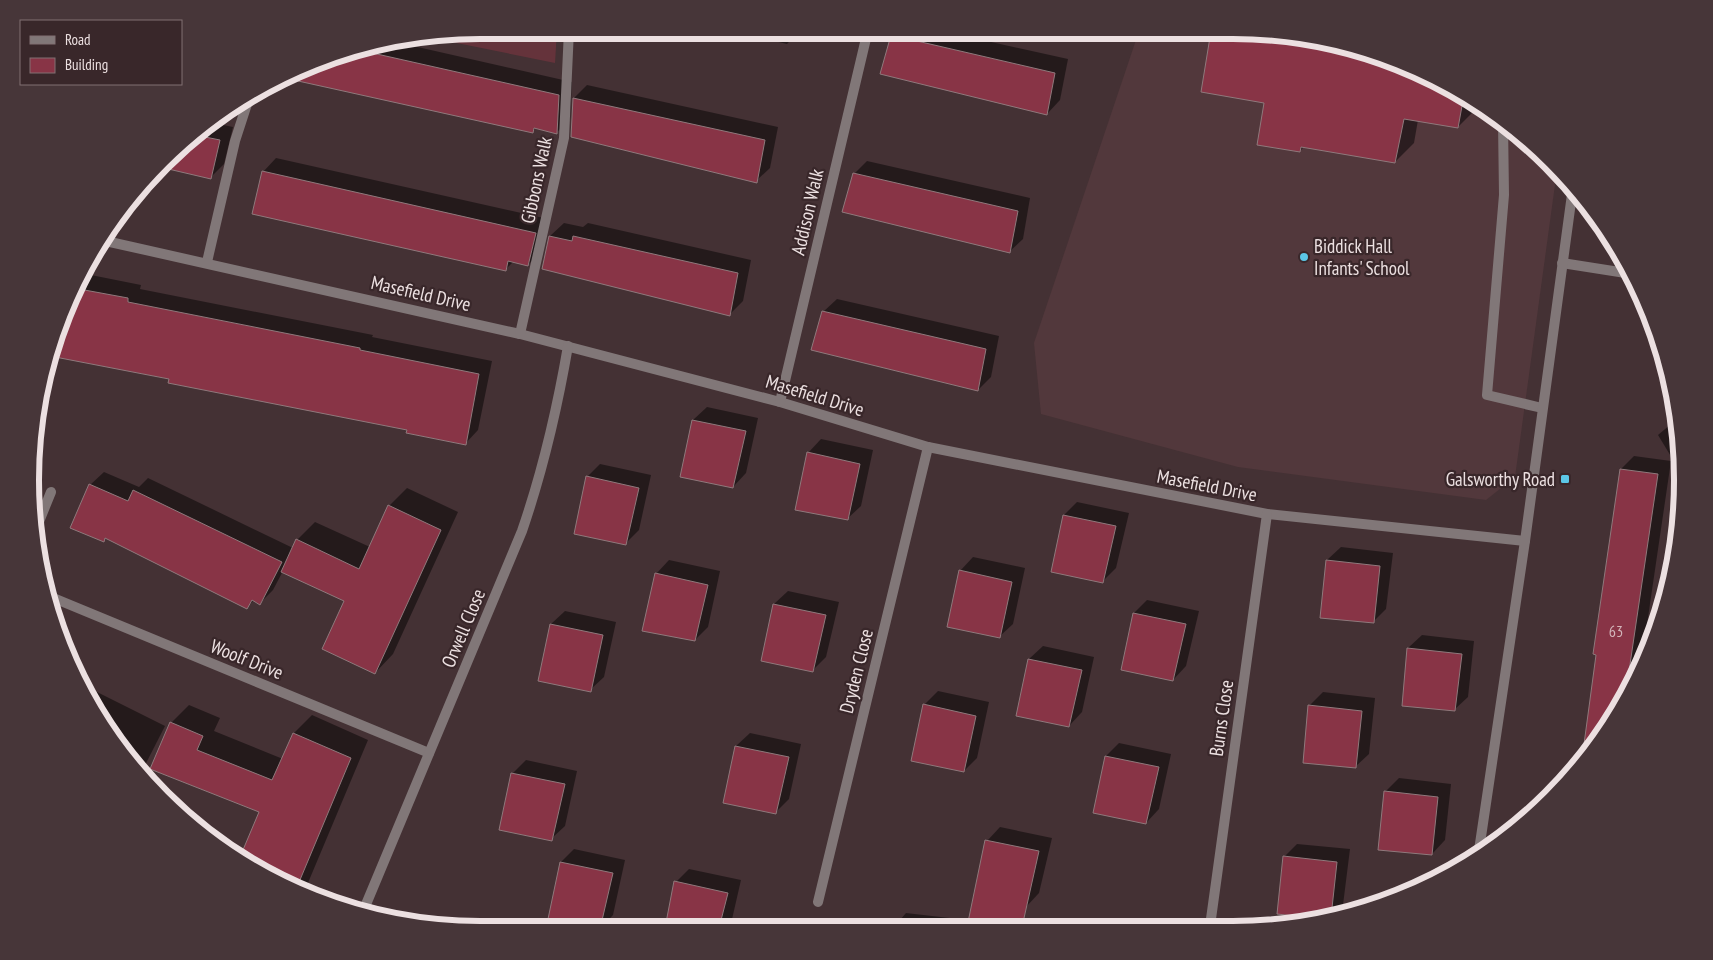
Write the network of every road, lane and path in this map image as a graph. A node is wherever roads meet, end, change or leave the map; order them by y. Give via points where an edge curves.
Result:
1 (569, 39) edge
2 (866, 39) edge
3 (246, 106) edge
4 (1503, 131) edge
5 (1572, 197) edge
6 (109, 242) edge
7 (207, 262) junction
8 (1562, 263) junction
9 (1622, 272) edge
10 (520, 334) junction
11 (568, 346) junction
12 (780, 402) junction
13 (1542, 408) junction
14 (928, 447) junction
15 (51, 492) dead end
16 (1267, 514) junction
17 (41, 517) edge
18 (1525, 541) junction
19 (55, 599) edge
20 (430, 753) junction
21 (1480, 846) edge
22 (818, 902) dead end
23 (365, 906) edge
24 (1211, 921) edge

1 - 10 street, Gibbons Walk via 564,138
2 - 12 street, Addison Walk
3 - 7 street
4 - 13 street via 1504,195 1487,396
5 - 8 street
6 - 7 street, Masefield Drive
7 - 10 street, Masefield Drive
8 - 9 street
8 - 13 street
10 - 11 street, Masefield Drive
11 - 12 street, Masefield Drive
11 - 20 street, Orwell Close via 555,422 528,513
12 - 14 street, Masefield Drive
13 - 18 street
14 - 16 street, Masefield Drive
14 - 22 street, Dryden Close
15 - 17 street
16 - 18 street, Masefield Drive
16 - 24 street, Burns Close
18 - 21 street
19 - 20 street, Woolf Drive
20 - 23 street, Orwell Close

